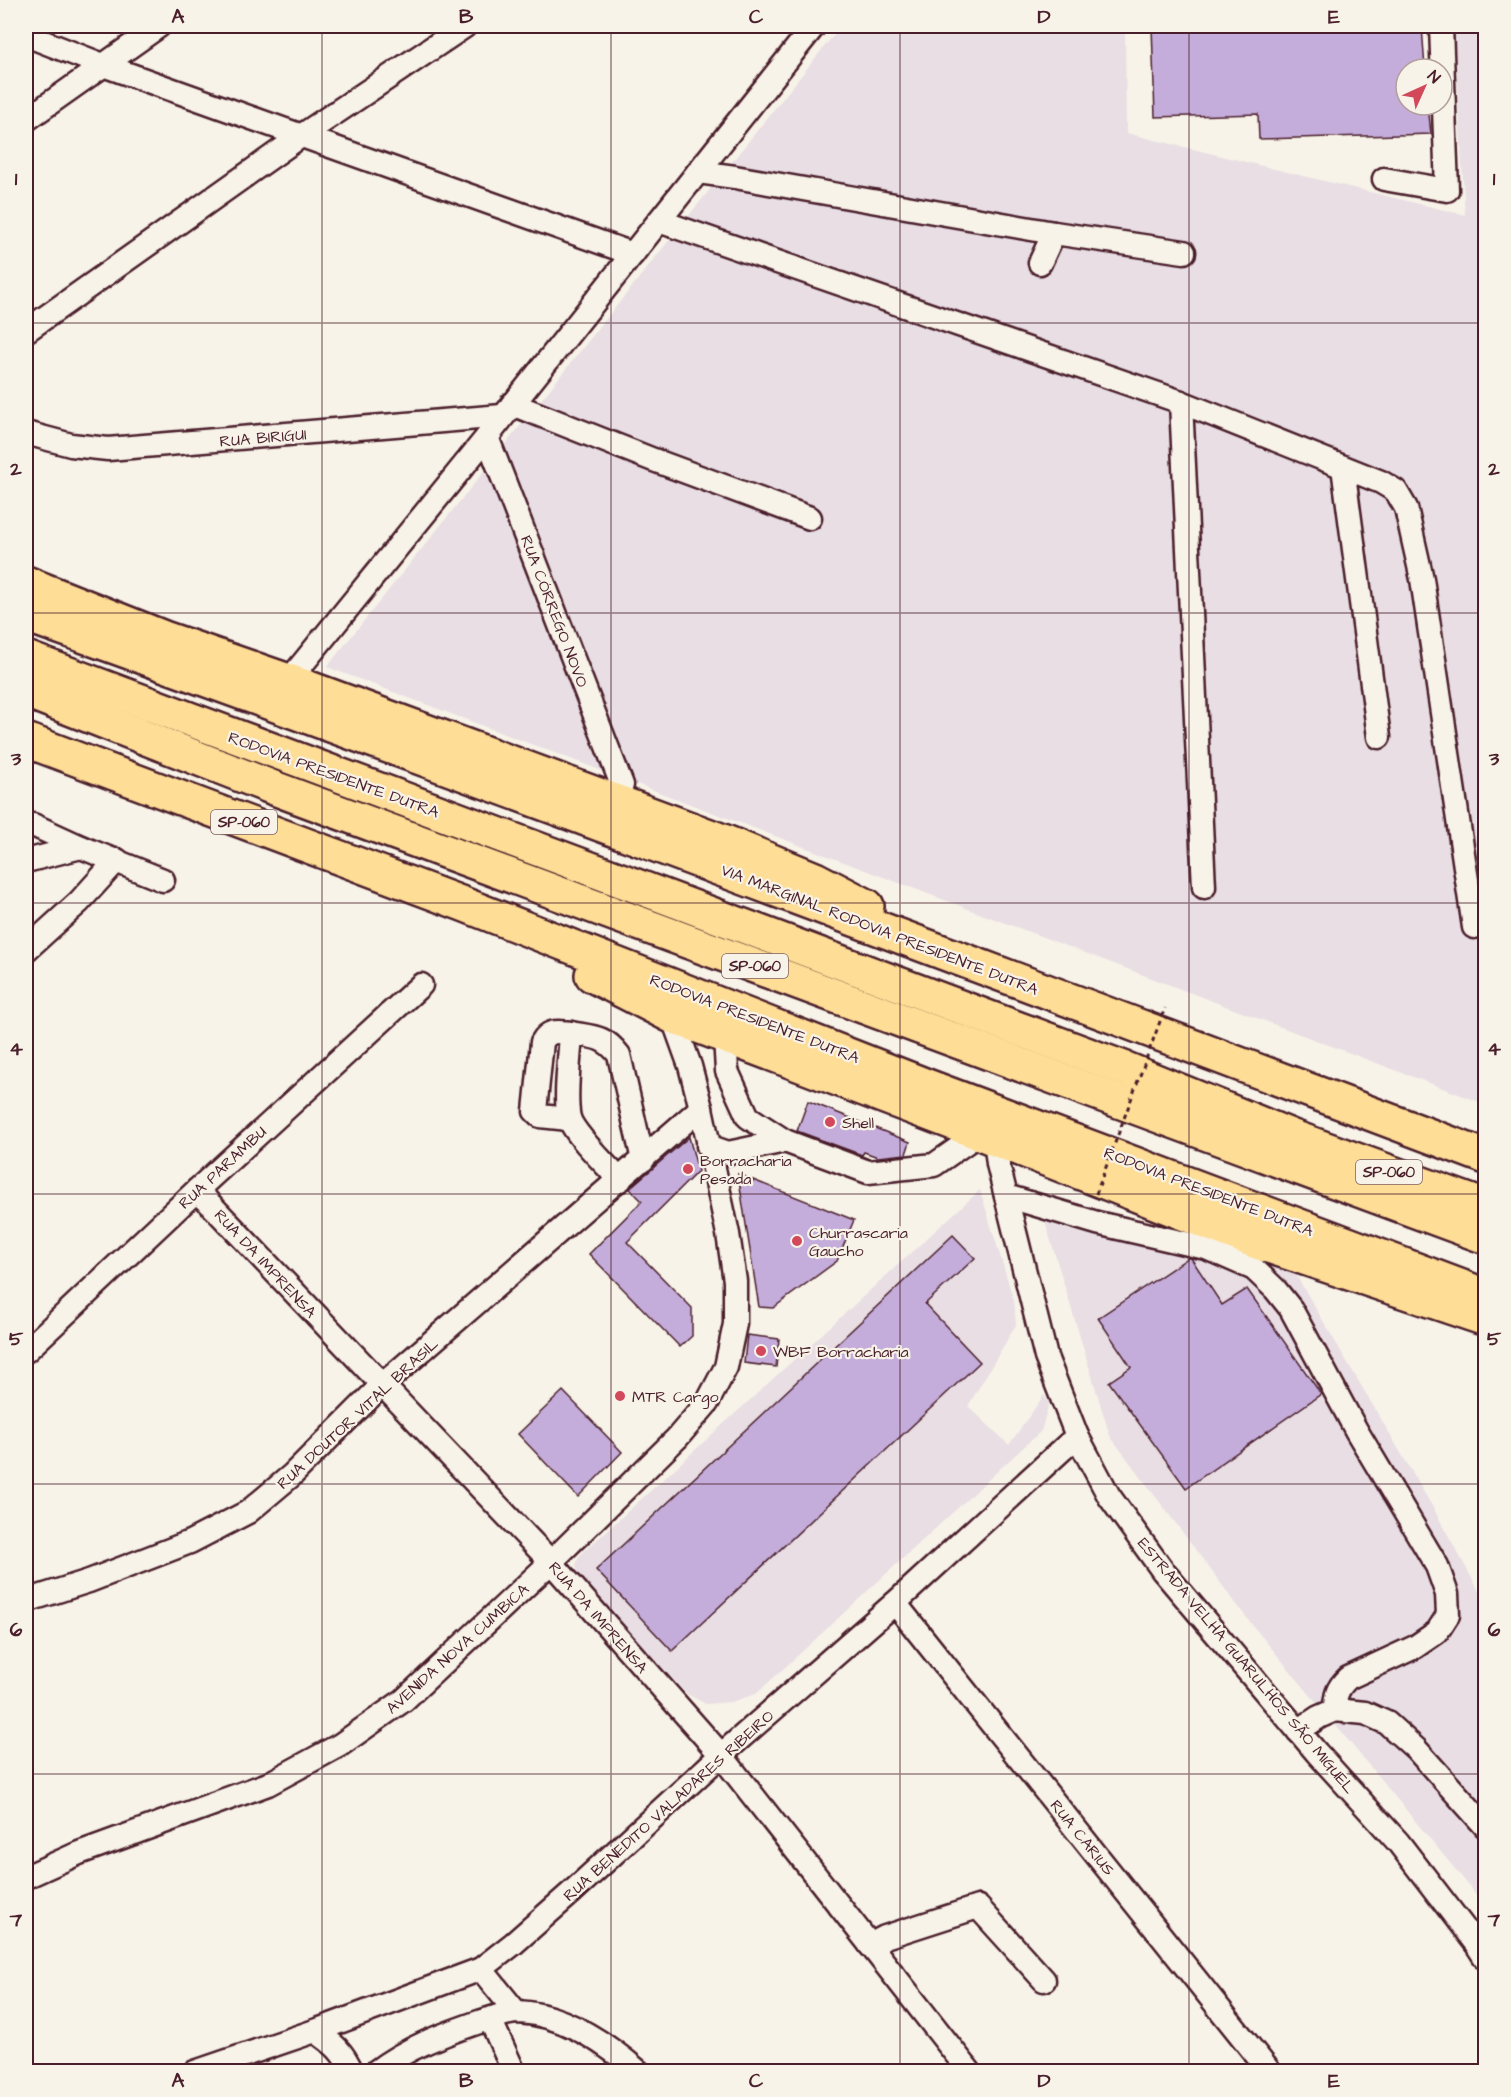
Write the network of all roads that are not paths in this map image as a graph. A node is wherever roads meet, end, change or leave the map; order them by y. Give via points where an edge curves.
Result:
1 (159, 26) edge
2 (465, 26) edge
3 (814, 26) edge
4 (1441, 26) edge
5 (26, 35) edge
6 (103, 65) junction
7 (26, 120) edge
8 (301, 136) junction
9 (698, 172) junction
10 (1384, 179) dead end
11 (659, 221) junction
12 (1054, 233) junction
13 (1184, 252) dead end
14 (633, 254) junction
15 (1040, 263) dead end
16 (26, 331) edge
17 (1181, 402) junction
18 (507, 410) junction
19 (26, 433) edge
20 (487, 437) junction
21 (1343, 467) junction
22 (810, 518) dead end
23 (26, 583) edge
24 (26, 615) edge
25 (26, 658) edge
26 (295, 673) dead end
27 (26, 691) edge
28 (274, 704) junction
29 (1379, 737) dead end
30 (26, 740) edge
31 (622, 785) dead end
32 (33, 825) dead end
33 (81, 847) junction
34 (117, 860) junction
35 (26, 861) edge
36 (163, 880) dead end
37 (1204, 887) dead end
38 (463, 904) junction
39 (1474, 927) dead end
40 (26, 950) edge
41 (937, 950) junction
42 (421, 985) dead end
43 (672, 1016) junction
44 (571, 1034) junction
45 (720, 1034) junction
46 (690, 1066) junction
47 (1126, 1069) junction
48 (701, 1108) junction
49 (570, 1119) junction
50 (987, 1136) junction
51 (785, 1141) junction
52 (708, 1146) junction
53 (1485, 1157) edge
54 (643, 1160) junction
55 (620, 1180) junction
56 (197, 1190) junction
57 (1006, 1196) junction
58 (1485, 1207) edge
59 (1485, 1237) edge
60 (1485, 1296) edge
61 (1485, 1319) edge
62 (26, 1351) edge
63 (381, 1386) junction
64 (1077, 1436) junction
65 (551, 1562) junction
66 (26, 1600) edge
67 (895, 1604) junction
68 (1335, 1710) junction
69 (1298, 1731) junction
70 (721, 1755) junction
71 (1485, 1827) edge
72 (26, 1877) edge
73 (870, 1945) junction
74 (1485, 1959) edge
75 (481, 1969) junction
76 (1044, 1980) dead end
77 (516, 2012) junction
78 (490, 2019) junction
79 (315, 2031) junction
80 (381, 2070) edge
81 (195, 2072) edge
82 (352, 2072) edge
83 (514, 2072) edge
84 (639, 2072) edge
85 (970, 2072) edge
86 (1270, 2072) edge

1 - 6 street
2 - 8 street
3 - 9 street
4 - 10 street via 1447,190
5 - 6 street
6 - 7 street
6 - 8 street
8 - 14 street
8 - 16 street
9 - 11 street
9 - 12 street
11 - 14 street
11 - 17 street
12 - 13 street
12 - 15 street
14 - 18 street
17 - 21 street
17 - 37 street
18 - 19 street, RUA BIRIGUI via 108,449 71,445
18 - 20 street
18 - 22 street
20 - 26 street
20 - 31 street, RUA CÓRREGO NOVO
21 - 29 street
21 - 39 street via 1396,491 1406,508 1422,579
23 - 41 highway via 164,638 723,841 836,889
24 - 28 highway
25 - 47 highway, RODOVIA PRESIDENTE DUTRA / SP-060
27 - 59 highway, RODOVIA PRESIDENTE DUTRA / SP-060 via 274,788
28 - 41 highway, VIA MARGINAL RODOVIA PRESIDENTE DUTRA
28 - 47 highway via 329,741 776,917 1079,1042
30 - 38 highway, RODOVIA PRESIDENTE DUTRA / SP-060
32 - 33 street
33 - 34 street
33 - 35 street
34 - 36 street
34 - 40 street via 79,902
38 - 43 highway via 480,923
38 - 60 highway, RODOVIA PRESIDENTE DUTRA / SP-060 via 916,1081
41 - 53 highway, VIA MARGINAL RODOVIA PRESIDENTE DUTRA
42 - 56 street, RUA PARAMBU
43 - 45 highway
43 - 46 street
44 - 49 street
44 - 49 street via 552,1032 542,1042 535,1111 540,1116
44 - 54 street via 601,1039 619,1055
45 - 46 street via 698,1047
45 - 50 highway
45 - 51 street via 727,1071 748,1117
46 - 48 street
47 - 58 highway, RODOVIA PRESIDENTE DUTRA / SP-060 via 1293,1137
48 - 52 street, AVENIDA NOVA CUMBICA
48 - 54 street, RUA DOUTOR VITAL BRASIL
49 - 55 street
50 - 51 street via 934,1165 868,1172
50 - 57 street, ESTRADA VELHA GUARULHOS SÃO MIGUEL
50 - 61 highway via 1254,1241
51 - 52 street via 728,1153
52 - 65 street, AVENIDA NOVA CUMBICA via 735,1281 735,1324 726,1367 707,1403 676,1438
54 - 55 street, RUA DOUTOR VITAL BRASIL
55 - 63 street, RUA DOUTOR VITAL BRASIL
56 - 62 street, RUA PARAMBU
56 - 63 street, RUA DA IMPRENSA
57 - 64 street, ESTRADA VELHA GUARULHOS SÃO MIGUEL via 1046,1356
57 - 68 street via 1097,1223 1206,1248 1254,1269 1291,1309 1356,1430 1437,1566 1447,1594 1448,1615 1437,1632 1415,1647 1348,1678 1335,1695
63 - 65 street, RUA DA IMPRENSA
63 - 66 street, RUA DOUTOR VITAL BRASIL via 292,1475 248,1512 190,1542 89,1581
64 - 67 street, RUA BENEDITO VALADARES RIBEIRO
64 - 69 street, ESTRADA VELHA GUARULHOS SÃO MIGUEL via 1109,1496 1163,1571
65 - 70 street, RUA DA IMPRENSA
65 - 72 street, AVENIDA NOVA CUMBICA via 404,1700 340,1745 268,1784 78,1853
67 - 70 street, RUA BENEDITO VALADARES RIBEIRO
67 - 86 street, RUA CARIUS
68 - 69 street
68 - 71 street via 1365,1713 1388,1724 1416,1749
69 - 74 street, ESTRADA VELHA GUARULHOS SÃO MIGUEL via 1398,1842
70 - 73 street, RUA DA IMPRENSA
70 - 75 street, RUA BENEDITO VALADARES RIBEIRO via 572,1892
73 - 76 street via 978,1907
73 - 85 street, RUA DA IMPRENSA
75 - 77 street
75 - 79 street, RUA BENEDITO VALADARES RIBEIRO
77 - 78 street
77 - 84 street via 542,2016 578,2029 619,2054
78 - 80 street via 437,2036
78 - 83 street
79 - 81 street, RUA BENEDITO VALADARES RIBEIRO
79 - 82 street via 345,2055

